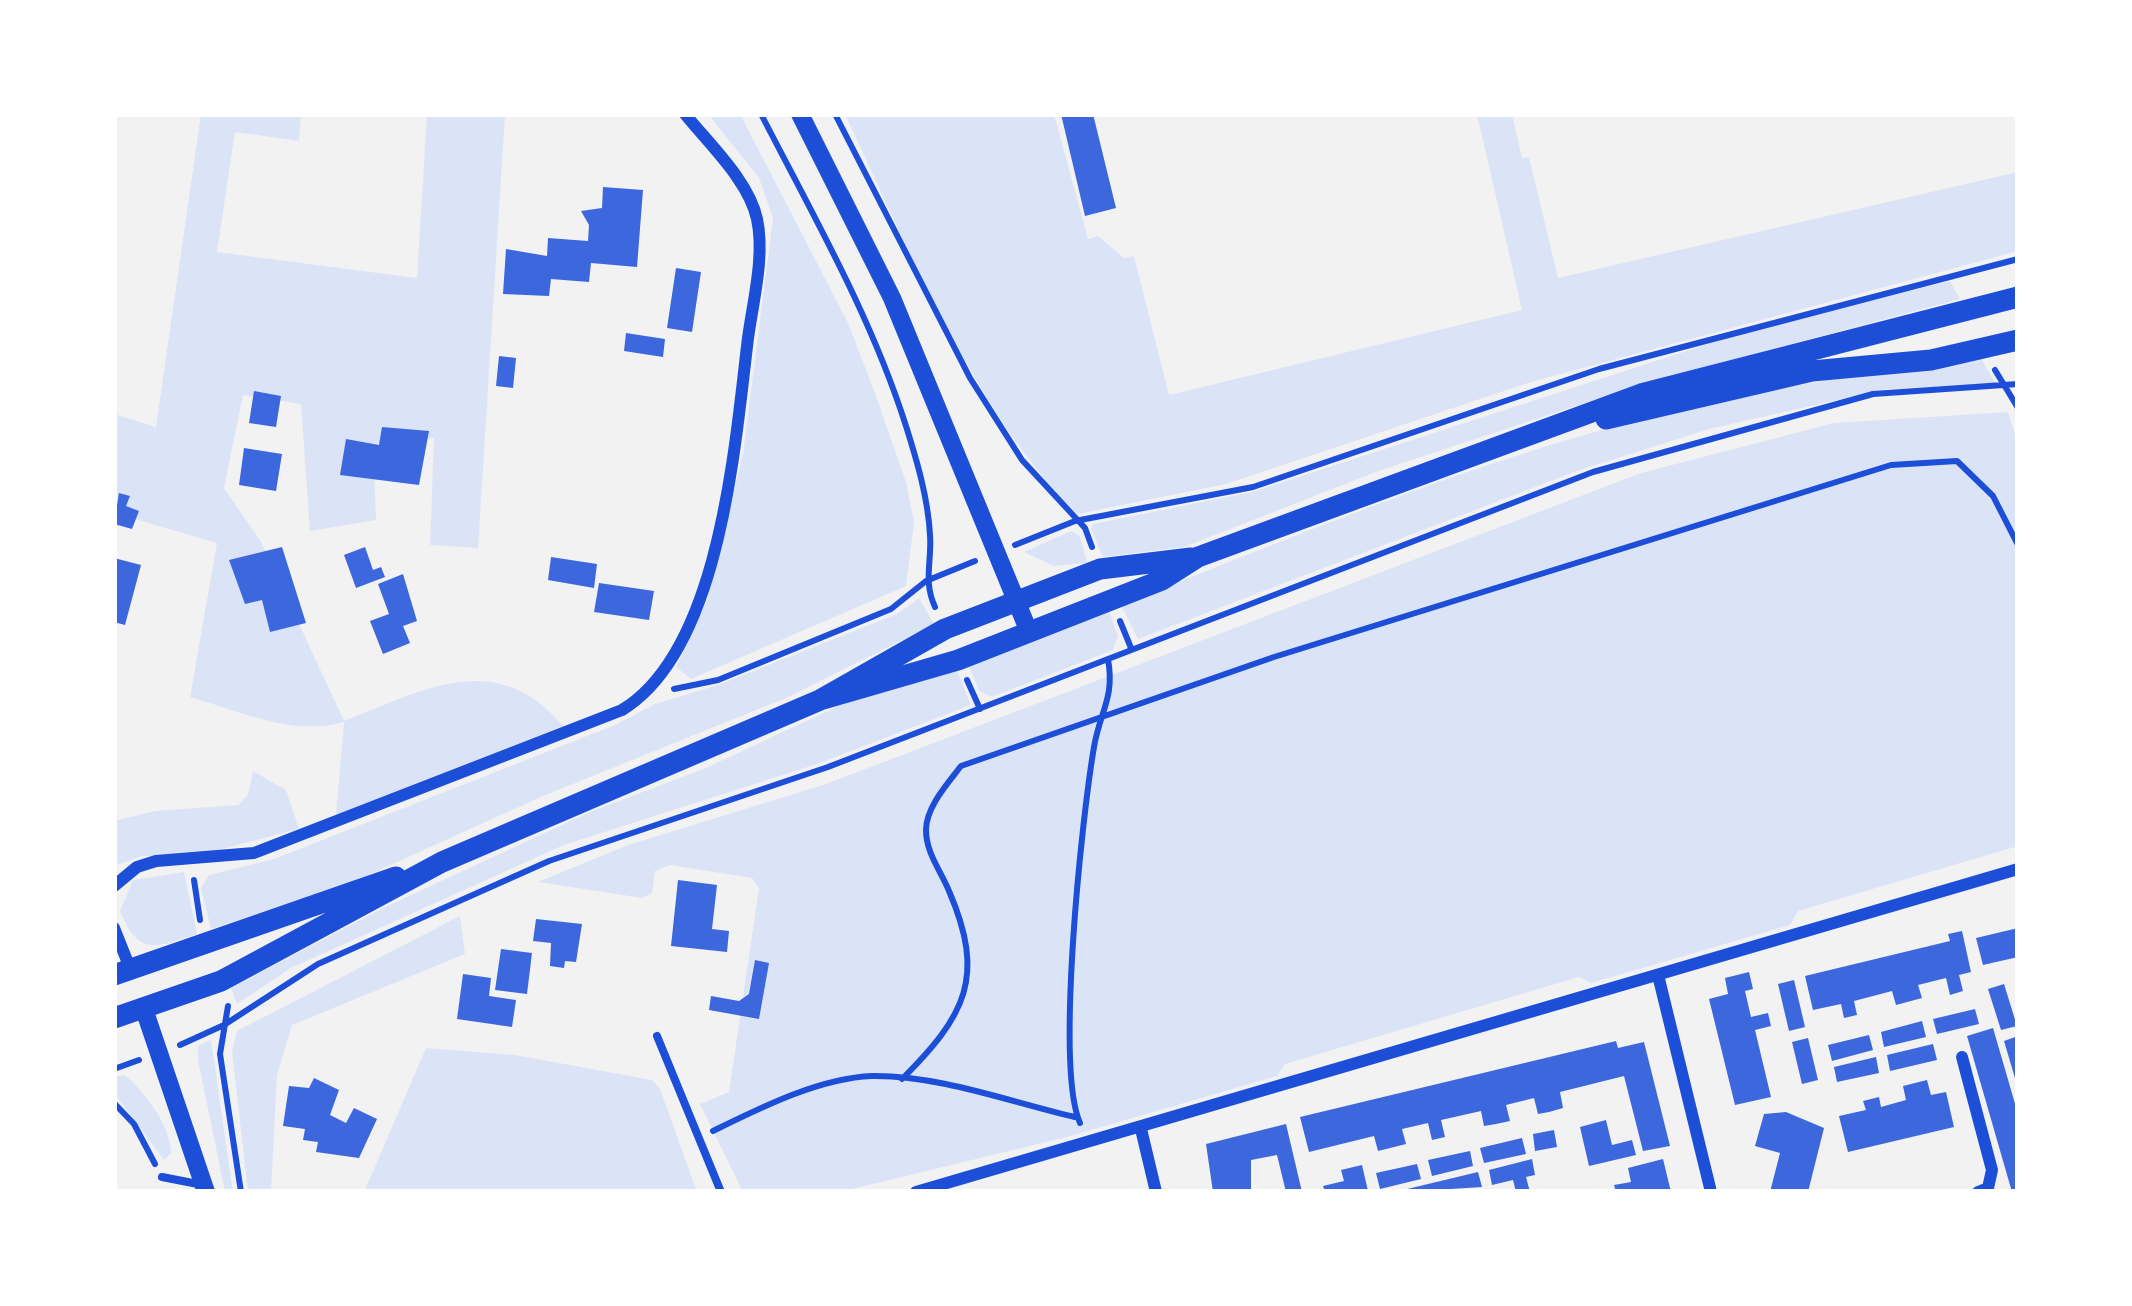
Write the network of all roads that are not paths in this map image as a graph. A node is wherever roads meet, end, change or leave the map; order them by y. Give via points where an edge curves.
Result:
1 (685, 114) edge
2 (800, 114) edge
3 (2018, 297) edge
4 (2018, 340) edge
5 (1540, 434) junction
6 (1198, 557) junction
7 (1016, 600) junction
8 (1029, 632) junction
9 (820, 700) junction
10 (442, 862) junction
11 (2018, 869) edge
12 (114, 886) edge
13 (114, 928) edge
14 (122, 971) edge
15 (1658, 975) junction
16 (145, 1009) junction
17 (114, 1018) edge
18 (657, 1036) dead end
19 (1962, 1057) dead end
20 (1141, 1129) junction
21 (162, 1177) road end
22 (205, 1189) edge
23 (721, 1192) edge
24 (916, 1192) edge
25 (1156, 1192) edge
26 (1711, 1192) edge
27 (1978, 1192) edge

1 - 12 street via 757,214 759,254 732,468 709,563 689,624 647,695 254,853 137,867
2 - 7 street via 892,298
3 - 5 main road via 1641,394
4 - 5 main road via 1931,360 1812,371
5 - 6 main road
6 - 7 main road via 1125,562
6 - 8 main road via 1162,580
7 - 8 street
7 - 9 main road via 945,629
8 - 9 main road
9 - 10 main road
10 - 14 main road
10 - 16 main road via 221,981
11 - 15 street
13 - 14 street
14 - 16 main road
15 - 20 street
15 - 26 street
16 - 17 main road
16 - 22 street
18 - 23 lane
19 - 27 street via 1992,1170
20 - 24 street
20 - 25 street
21 - 22 lane

